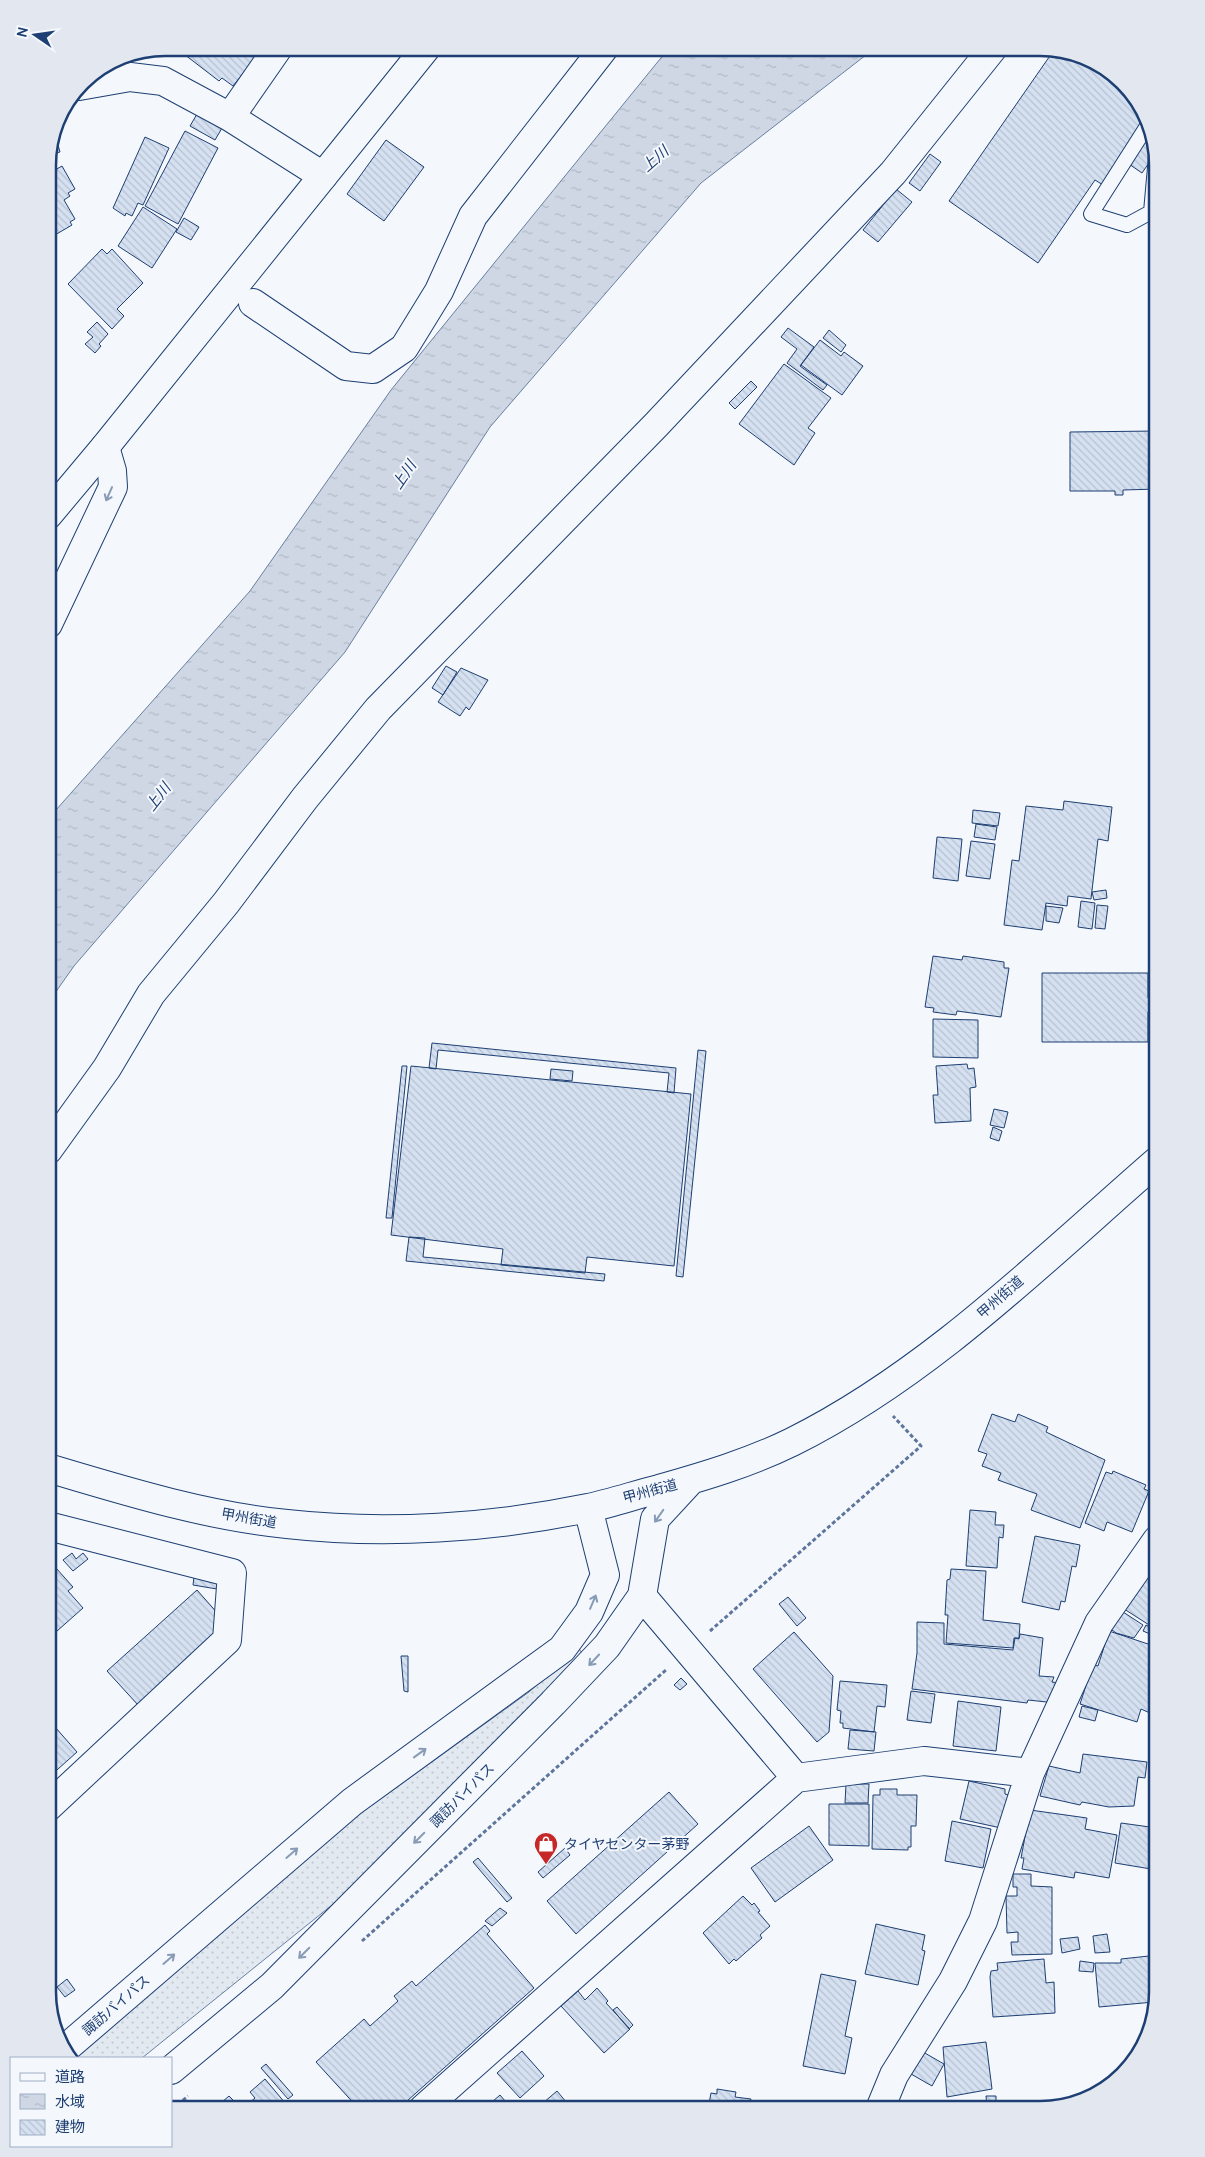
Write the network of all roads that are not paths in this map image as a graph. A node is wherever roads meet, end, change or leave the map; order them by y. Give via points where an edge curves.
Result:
1 (272, 56) edge
2 (420, 56) edge
3 (598, 56) edge
4 (986, 56) edge
5 (92, 84) edge
6 (230, 117) junction
7 (1143, 132) edge
8 (323, 176) junction
9 (1149, 213) edge
10 (253, 303) dead end
11 (105, 447) junction
12 (56, 500) edge
13 (56, 607) edge
14 (56, 1139) edge
15 (1149, 1169) edge
16 (56, 1470) edge
17 (691, 1480) junction
18 (588, 1508) junction
19 (56, 1528) edge
20 (1149, 1553) edge
21 (642, 1596) junction
22 (1030, 1774) junction
23 (796, 1778) junction
24 (56, 1800) edge
25 (70, 2044) edge
26 (172, 2069) edge
27 (432, 2101) edge
28 (884, 2101) edge

1 - 6 main road
2 - 8 main road
3 - 10 main road via 473,216 439,291 404,348 373,369 346,366
4 - 14 main road via 893,173 656,425 378,709 152,994 107,1068
5 - 6 main road via 130,77 163,81
6 - 8 main road
7 - 9 lane via 1090,214 1128,225
8 - 11 main road
11 - 12 main road
11 -> 13 main road via 113,488
15 - 17 main road, 甲州街道 via 956,1336 865,1399 794,1441 735,1467
16 - 18 main road, 甲州街道 via 146,1496 285,1524 423,1528
17 - 18 main road, 甲州街道
17 -> 21 main road, 諏訪バイパス via 655,1519
25 -> 18 main road, 諏訪バイパス via 352,1802 562,1649 589,1612 604,1575
19 - 24 main road via 232,1573 227,1640
20 - 22 main road via 1099,1624
21 - 23 main road
21 -> 26 main road, 諏訪バイパス via 608,1646 272,1986
22 - 23 main road via 924,1760
22 - 28 main road via 983,1921 953,1980 894,2075
23 - 27 main road

